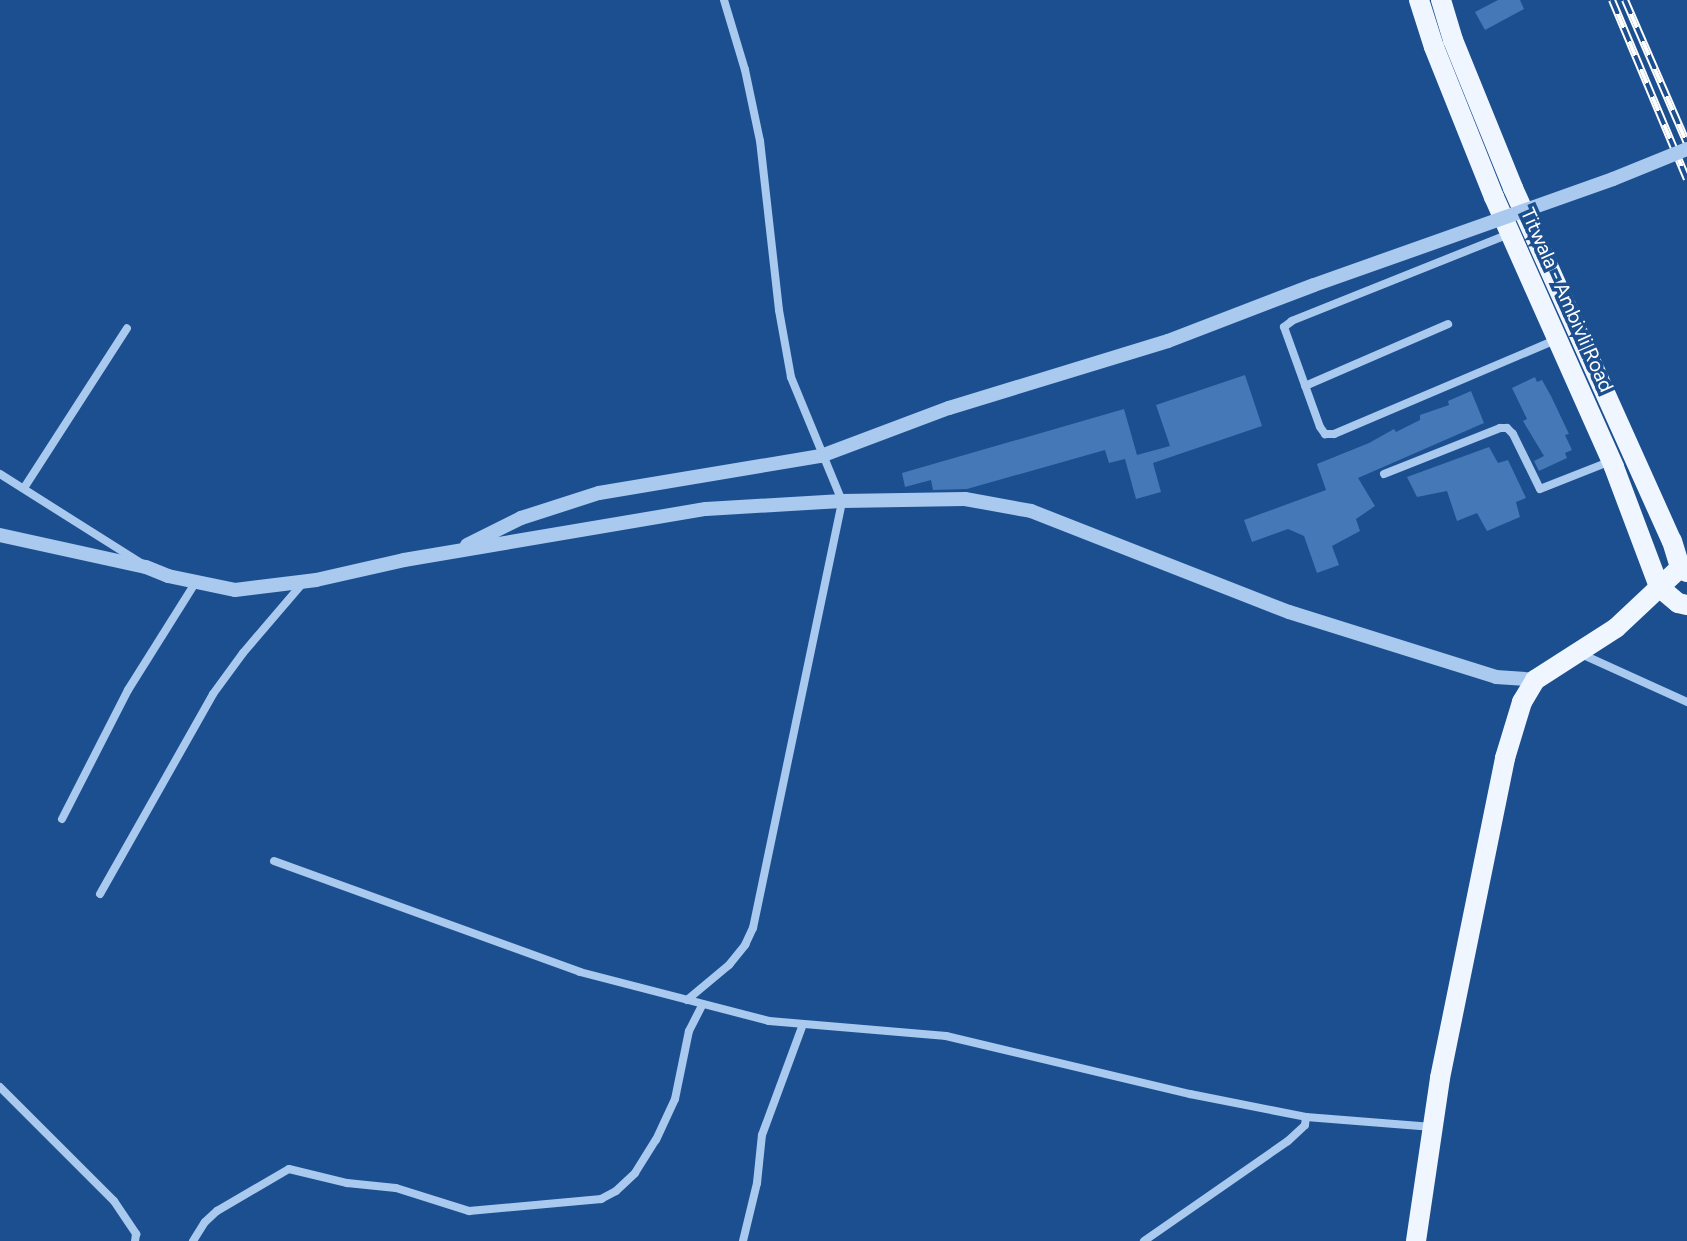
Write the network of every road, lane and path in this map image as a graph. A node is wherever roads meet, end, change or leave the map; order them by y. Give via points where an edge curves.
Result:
1 (724, 0) edge
2 (1419, 0) edge
3 (1441, 0) edge
4 (1687, 149) edge
5 (1513, 232) junction
6 (1448, 324) dead end
7 (127, 328) dead end
8 (1559, 339) junction
9 (1305, 386) junction
10 (1631, 452) junction
11 (821, 456) junction
12 (1611, 460) junction
13 (0, 474) edge
14 (1384, 474) dead end
15 (24, 488) junction
16 (842, 501) junction
17 (0, 535) edge
18 (452, 552) junction
19 (146, 567) junction
20 (1684, 570) edge
21 (304, 581) junction
22 (195, 583) junction
23 (1659, 587) junction
24 (1687, 605) edge
25 (1576, 652) junction
26 (1535, 680) junction
27 (1687, 702) edge
28 (62, 819) dead end
29 (274, 861) dead end
30 (100, 894) dead end
31 (687, 1000) junction
32 (703, 1004) junction
33 (803, 1024) junction
34 (0, 1087) edge
35 (1306, 1117) junction
36 (1434, 1128) junction
37 (135, 1241) edge
38 (193, 1241) edge
39 (743, 1241) edge
40 (1144, 1241) edge
41 (1416, 1241) edge

1 - 11 street via 760,141 791,377
2 - 5 main road, Titwala - Ambivli Road
3 - 10 main road, Titwala - Ambivli Road via 1513,188
4 - 11 street, bridge via 1168,341 880,431
5 - 8 main road, Titwala - Ambivli Road
5 - 9 street via 1292,321 1284,327 1285,335
6 - 9 street
7 - 15 street
8 - 9 street via 1334,434 1325,434 1320,427
8 - 12 main road, Titwala - Ambivli Road
10 - 12 street
10 - 20 main road, Titwala - Ambivli Road
11 - 16 street
11 - 18 street via 599,493 521,518
12 - 14 street via 1540,489 1513,434 1500,428
12 - 23 main road, Titwala - Ambivli Road
13 - 15 street
15 - 19 street
16 - 18 street via 677,513
16 - 26 street via 965,499 1031,511 1289,612 1496,677
16 - 31 street via 753,928 729,965
17 - 19 street
18 - 21 street
19 - 22 street
20 - 23 main road
21 - 22 street via 235,590
21 - 30 street via 213,694
22 - 28 street via 128,690
23 - 24 main road
23 - 25 main road via 1616,628
25 - 26 main road
25 - 27 street
26 - 36 main road via 1522,702 1505,758
29 - 31 street via 580,972
31 - 32 street
32 - 33 street
32 - 38 street via 689,1031 675,1099 656,1140 635,1173 601,1199 469,1211 396,1188 289,1169 217,1211
33 - 35 street via 946,1036
33 - 39 street via 762,1135
34 - 37 street via 114,1201 136,1234
35 - 36 street
35 - 40 street via 1288,1141
36 - 41 main road

